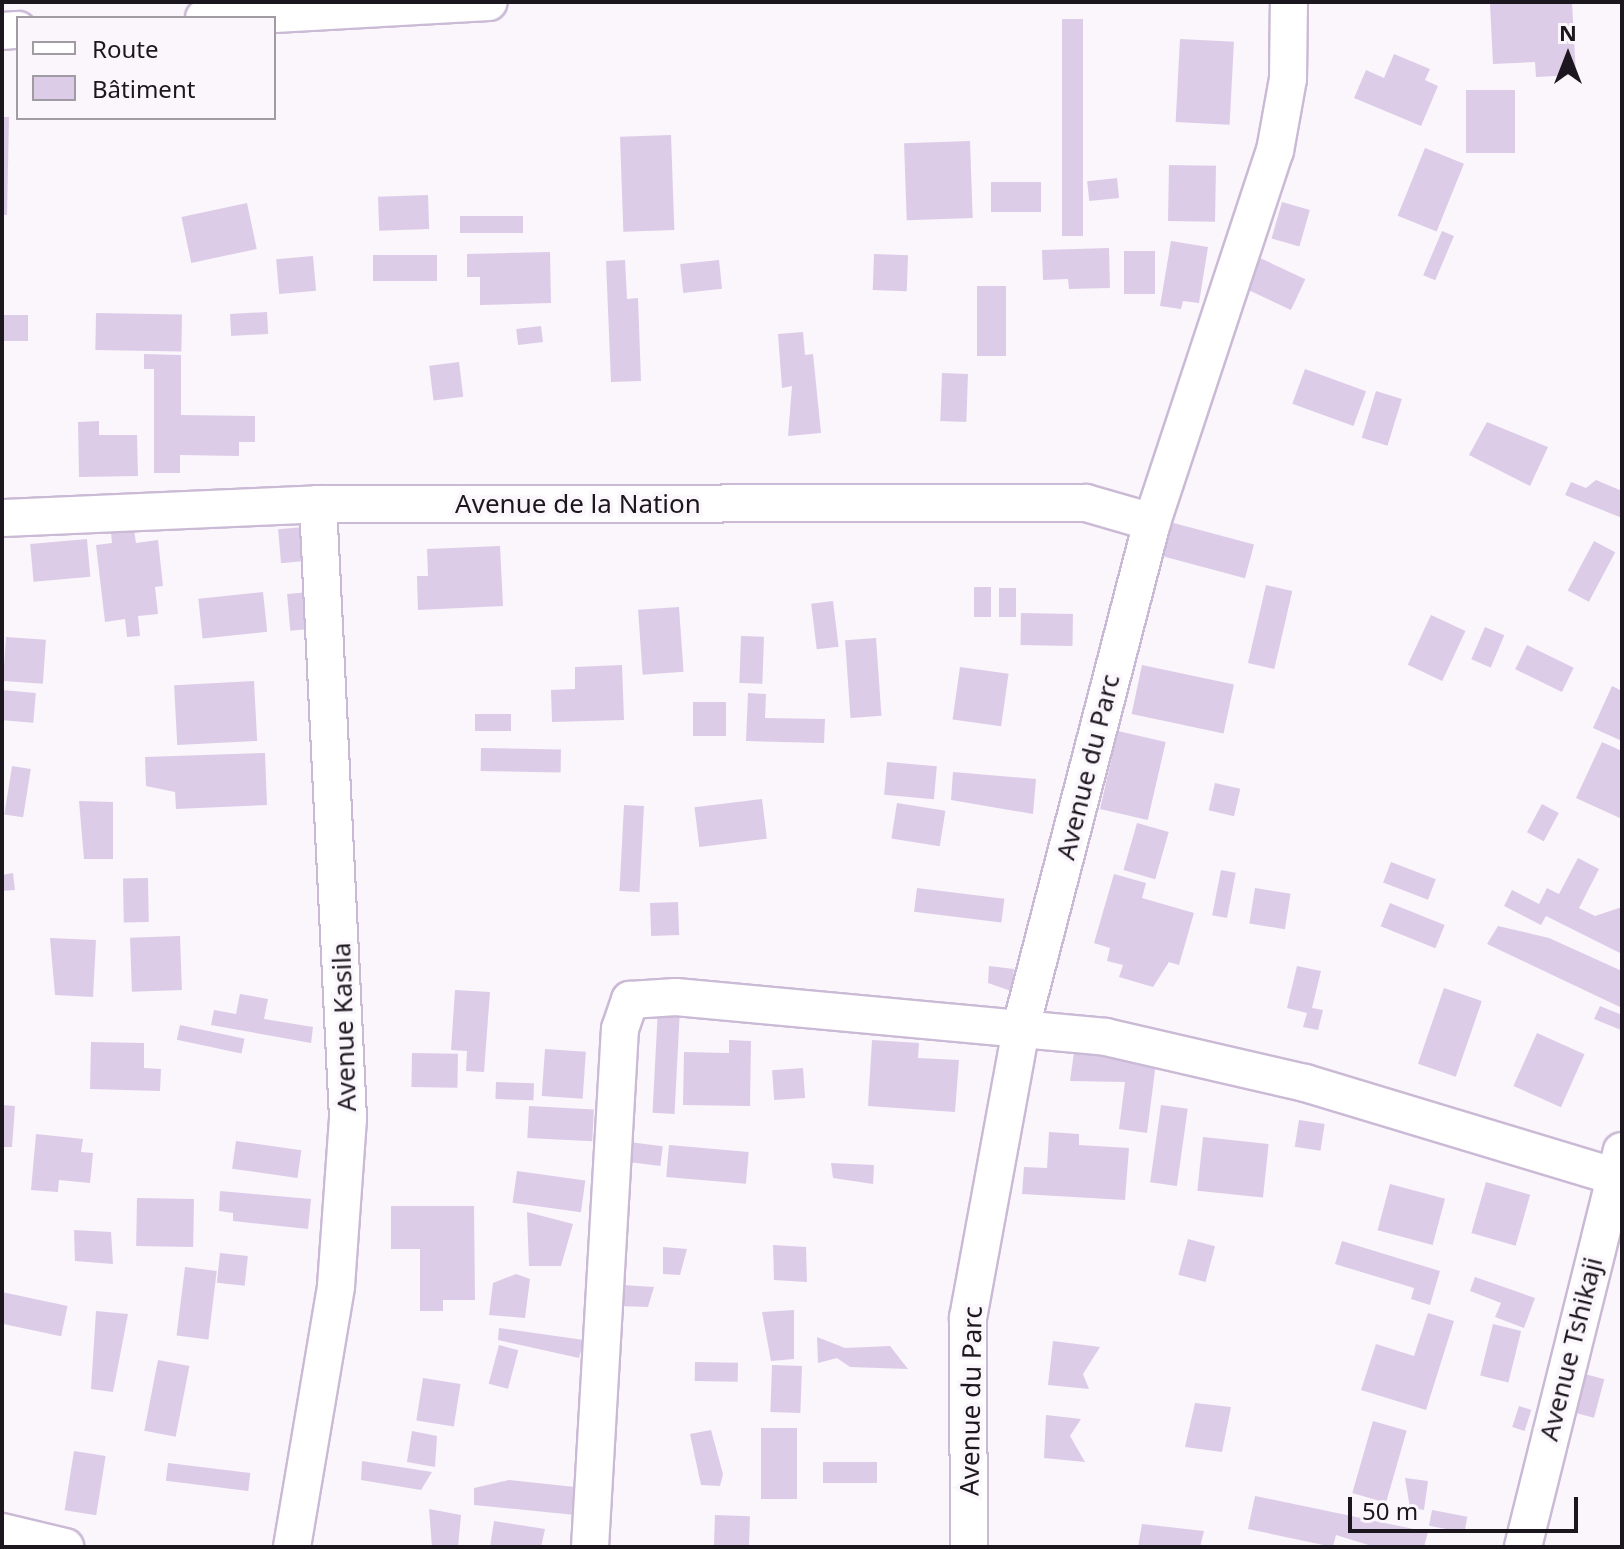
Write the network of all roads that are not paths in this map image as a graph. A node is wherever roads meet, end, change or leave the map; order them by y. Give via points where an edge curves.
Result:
1 (489, 2) edge
2 (1289, 2) edge
3 (240, 16) edge
4 (318, 504) junction
5 (2, 518) edge
6 (1152, 522) junction
7 (1022, 1023) junction
8 (1620, 1169) edge
9 (2, 1532) edge
10 (65, 1547) edge
11 (292, 1547) edge
12 (590, 1547) edge
13 (969, 1547) edge
14 (1523, 1547) edge

1 - 3 street
2 - 6 street, Avenue du Parc via 1288,79 1275,151
4 - 5 street, Avenue de la Nation
4 - 6 street, Avenue de la Nation via 1086,503
4 - 11 street, Avenue Kasila via 348,1118 336,1286
6 - 7 street, Avenue du Parc
7 - 8 street via 1305,1083
7 - 12 street via 676,997 630,1000 620,1029
7 - 13 street, Avenue du Parc via 968,1318
8 - 14 street, Avenue Tshikaji
9 - 10 street

